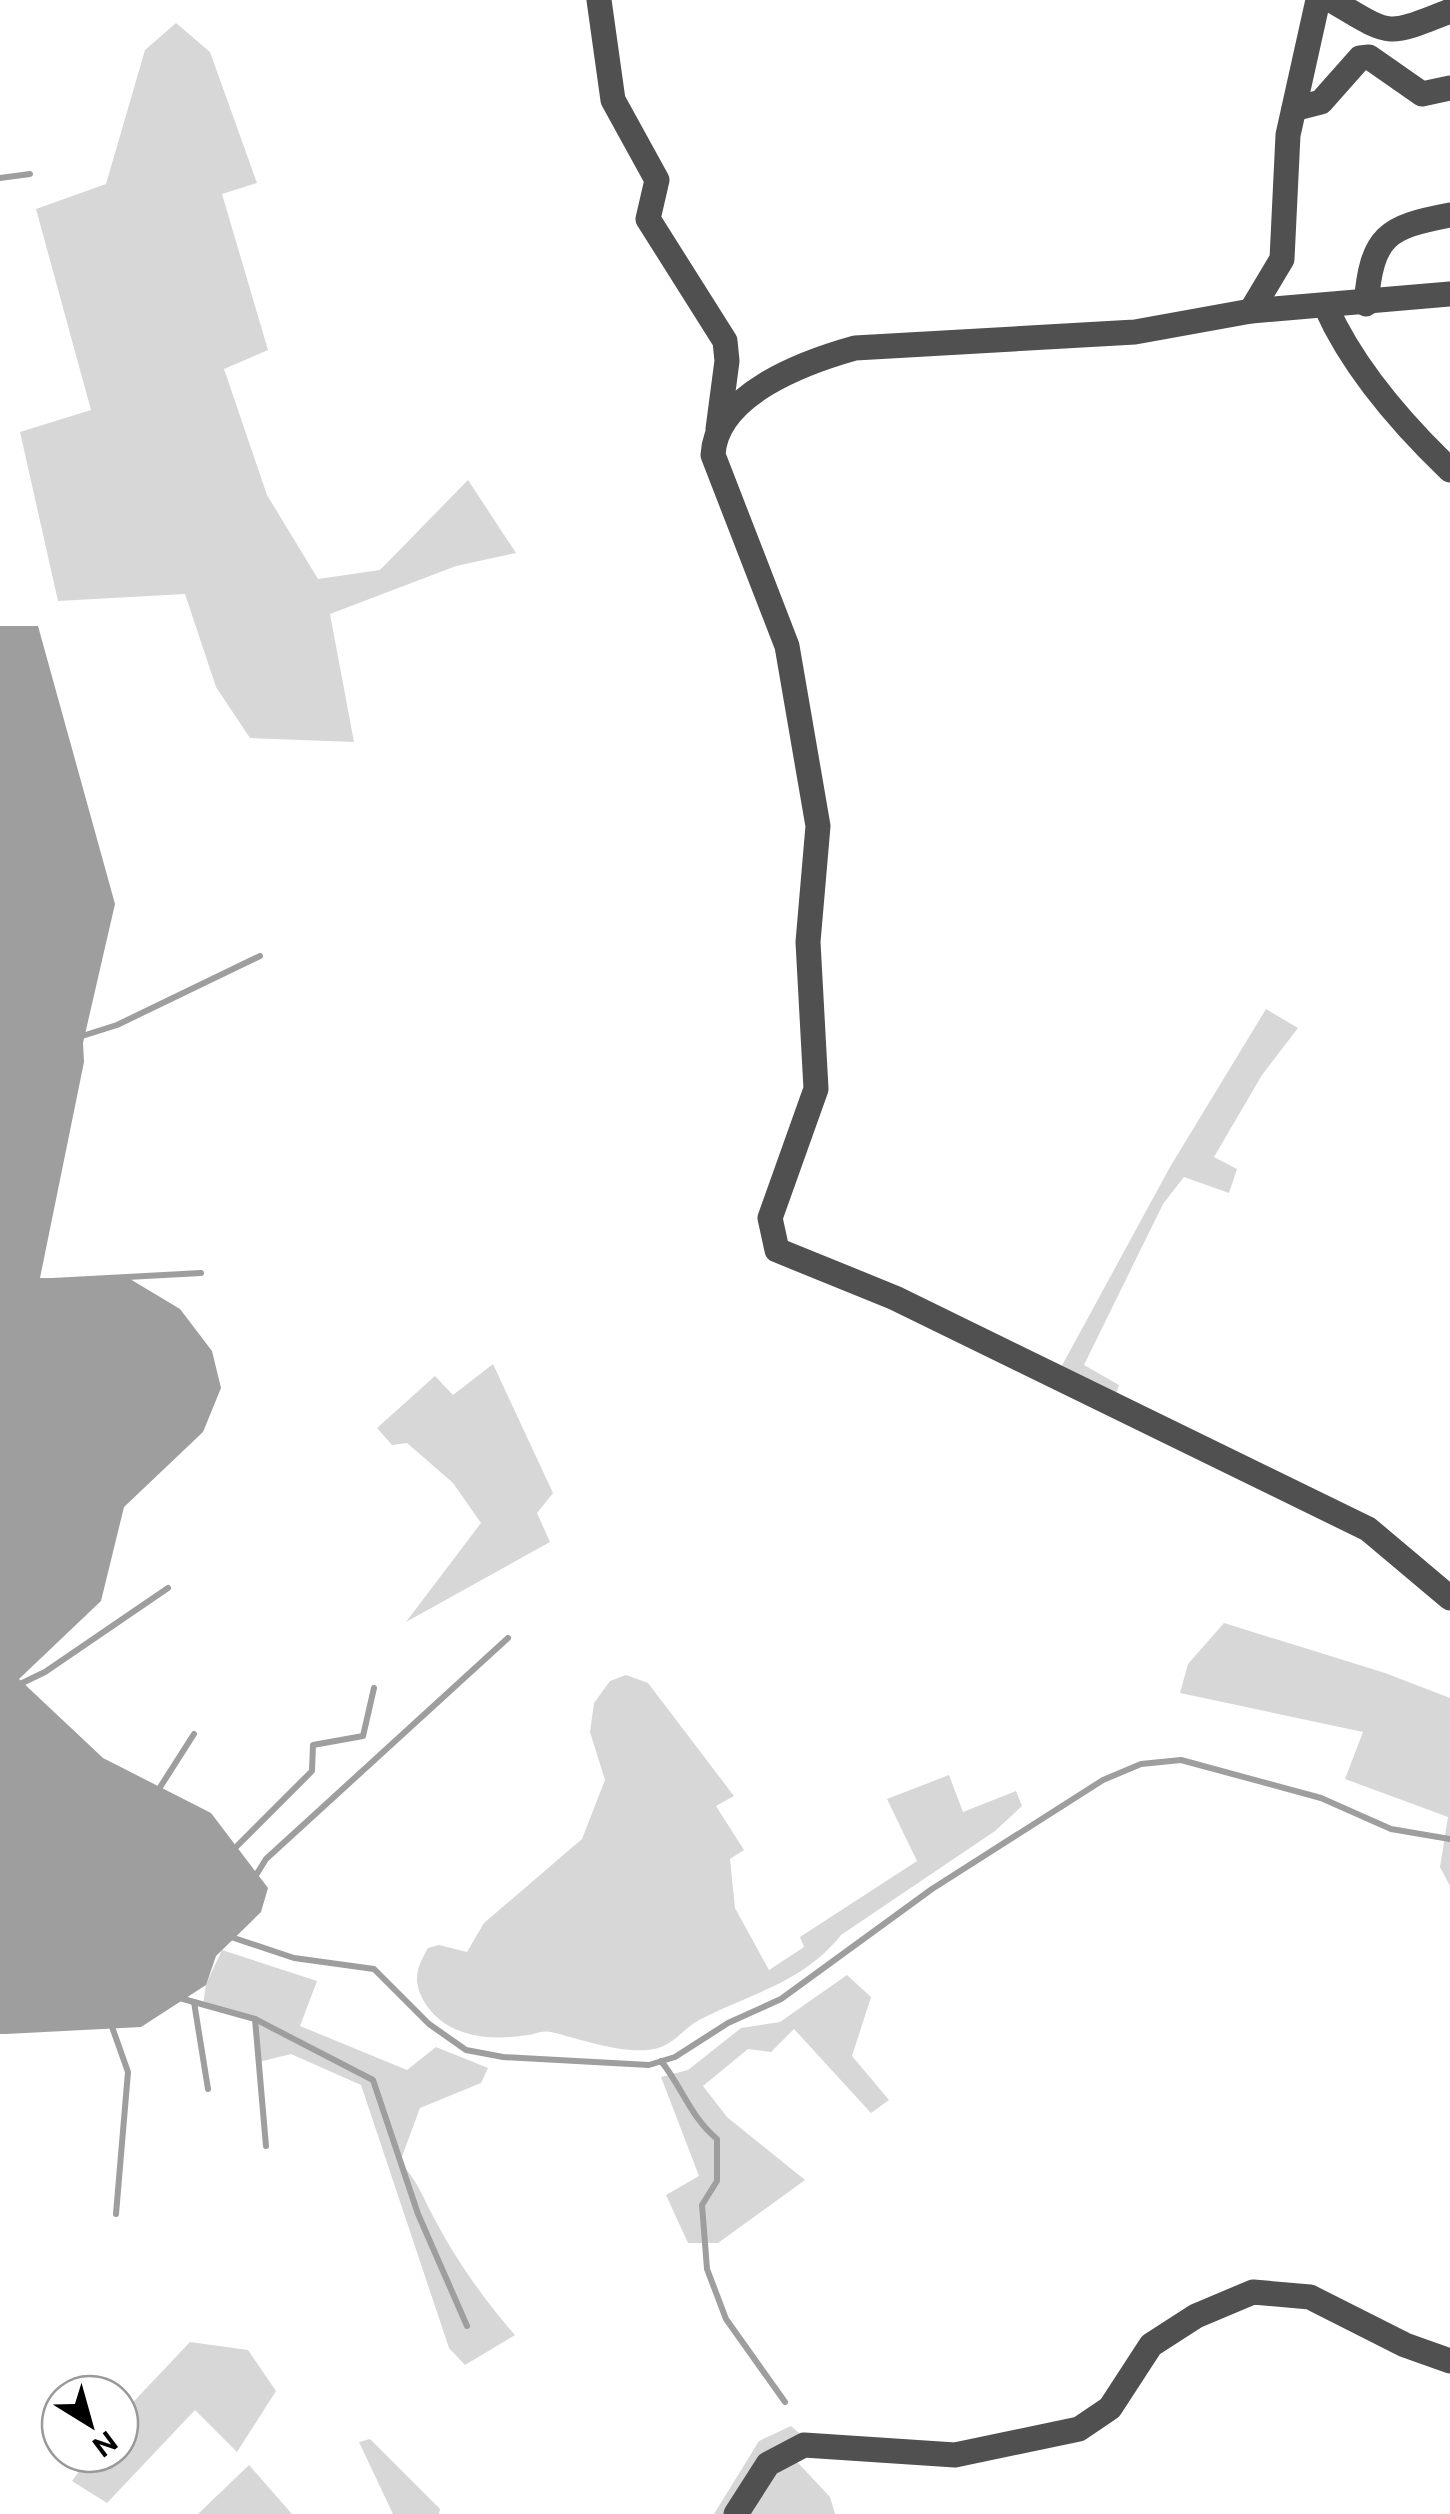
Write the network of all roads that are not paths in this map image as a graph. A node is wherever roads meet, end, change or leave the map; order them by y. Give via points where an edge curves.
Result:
1 (599, 0) edge
2 (1318, 0) edge
3 (1331, 0) edge
4 (1450, 11) edge
5 (1450, 88) edge
6 (1294, 110) junction
7 (1450, 215) edge
8 (1450, 294) edge
9 (1366, 304) junction
10 (1326, 307) junction
11 (1251, 311) junction
12 (718, 429) junction
13 (1450, 469) edge
14 (1450, 1598) edge
15 (1450, 2361) edge
16 (736, 2514) edge

1 - 12 street via 614,100 657,180 648,219 725,341
2 - 6 street
3 - 4 street via 1387,32
5 - 6 street via 1422,94 1369,57 1360,58 1321,102
6 - 11 street via 1282,259
7 - 9 street via 1406,222 1388,233 1368,275
8 - 9 street
9 - 10 street
10 - 11 street
10 - 13 street via 1406,427
11 - 12 street via 1135,332 855,348 777,378
12 - 14 street via 718,476 787,646 818,826 808,902 816,1089 770,1218 778,1250 896,1298 1368,1529
15 - 16 street via 1310,2297 1252,2292 1196,2316 1152,2345 1110,2408 1079,2429 955,2454 804,2445 768,2464

